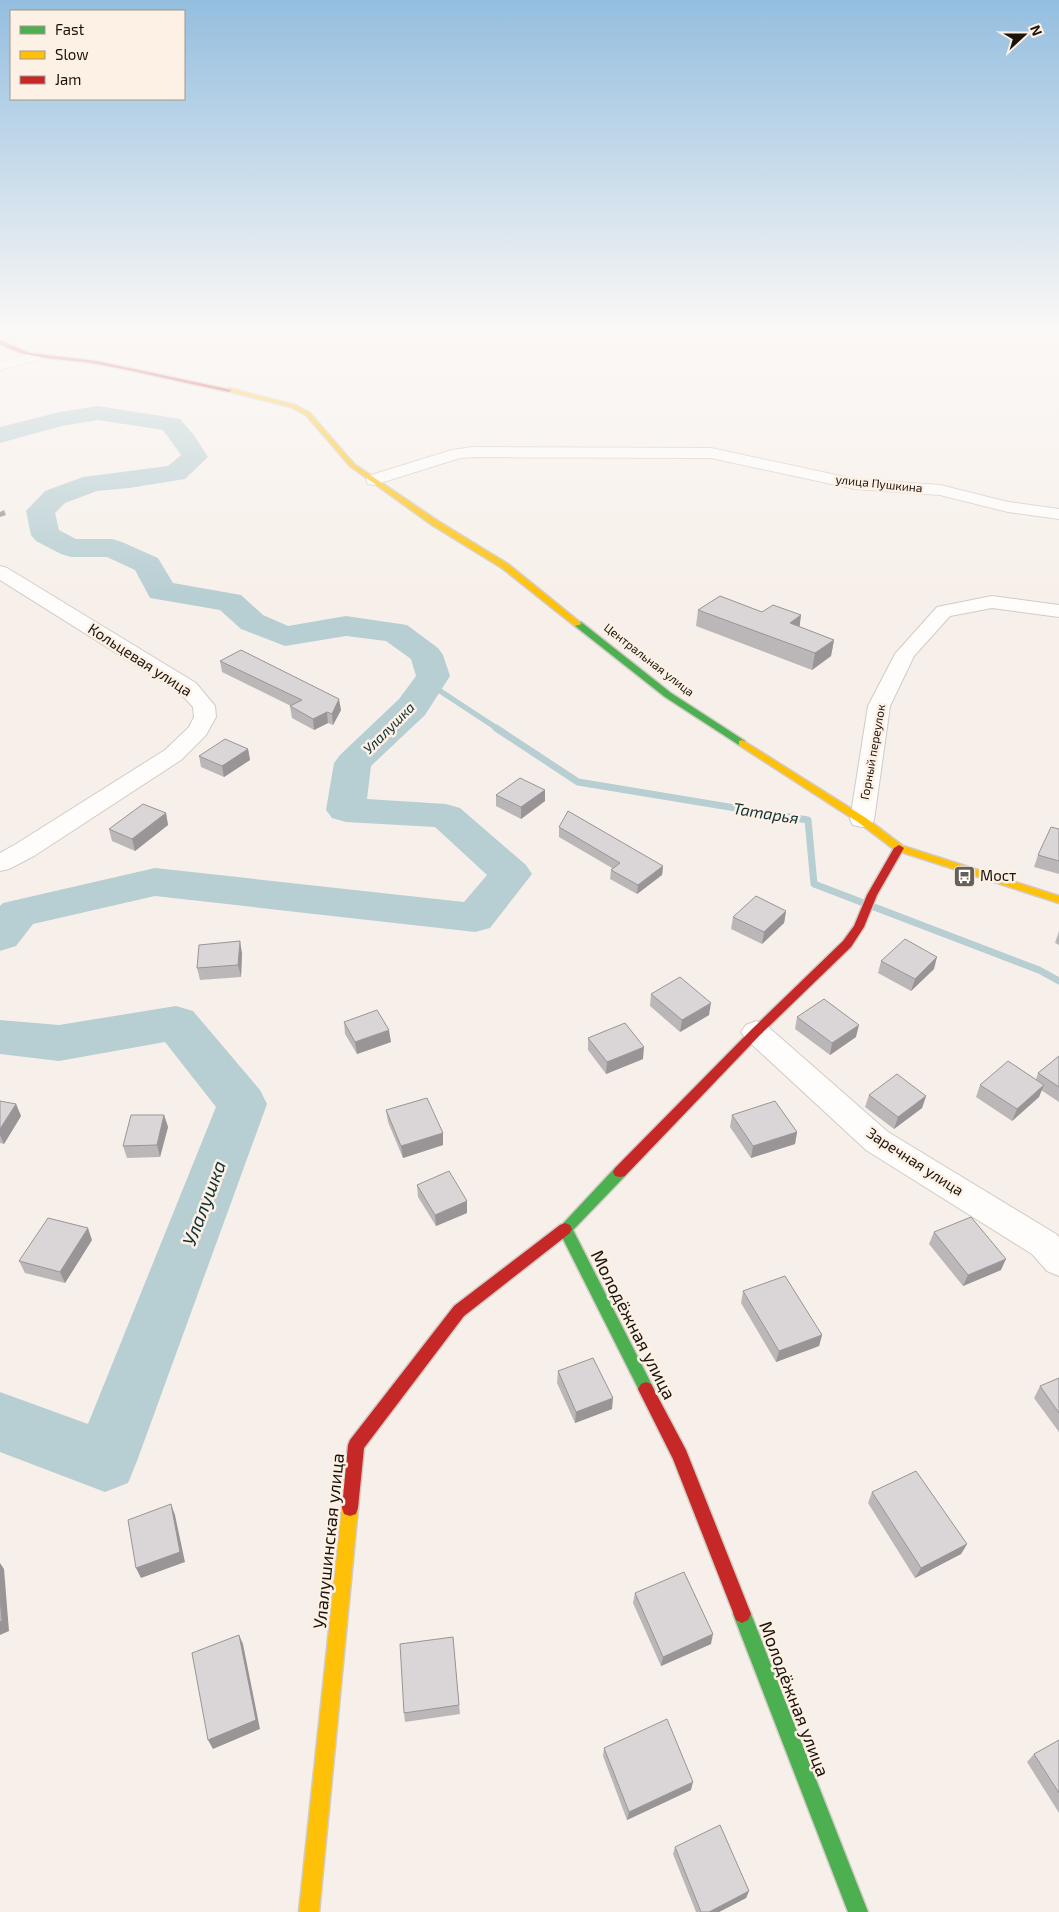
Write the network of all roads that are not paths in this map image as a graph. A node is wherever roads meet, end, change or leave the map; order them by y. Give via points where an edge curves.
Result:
1 (312, 418) edge
2 (374, 480) junction
3 (1059, 514) edge
4 (0, 572) edge
5 (1059, 611) edge
6 (862, 820) junction
7 (899, 848) junction
8 (0, 863) edge
9 (1059, 900) edge
10 (756, 1032) junction
11 (565, 1230) junction
12 (1059, 1261) edge
13 (309, 1912) edge
14 (858, 1912) edge

1 - 2 street, Центральная улица via 352,465
2 - 3 street, улица Пушкина via 458,453 711,453 855,484 940,490 1008,507
2 - 6 street, Центральная улица via 505,566 668,695
4 - 8 street, Кольцевая улица via 188,688 204,706 205,717 198,730 173,755
5 - 6 street, Горный переулок via 992,602 944,611 905,654 879,706
6 - 7 street, Центральная улица
7 - 9 street, Центральная улица
7 - 10 street via 847,944
10 - 11 street
10 - 12 street, Заречная улица via 877,1141 1044,1244
11 - 13 street, Улалушинская улица via 459,1311 356,1445
11 - 14 street, Молодёжная улица via 680,1456

